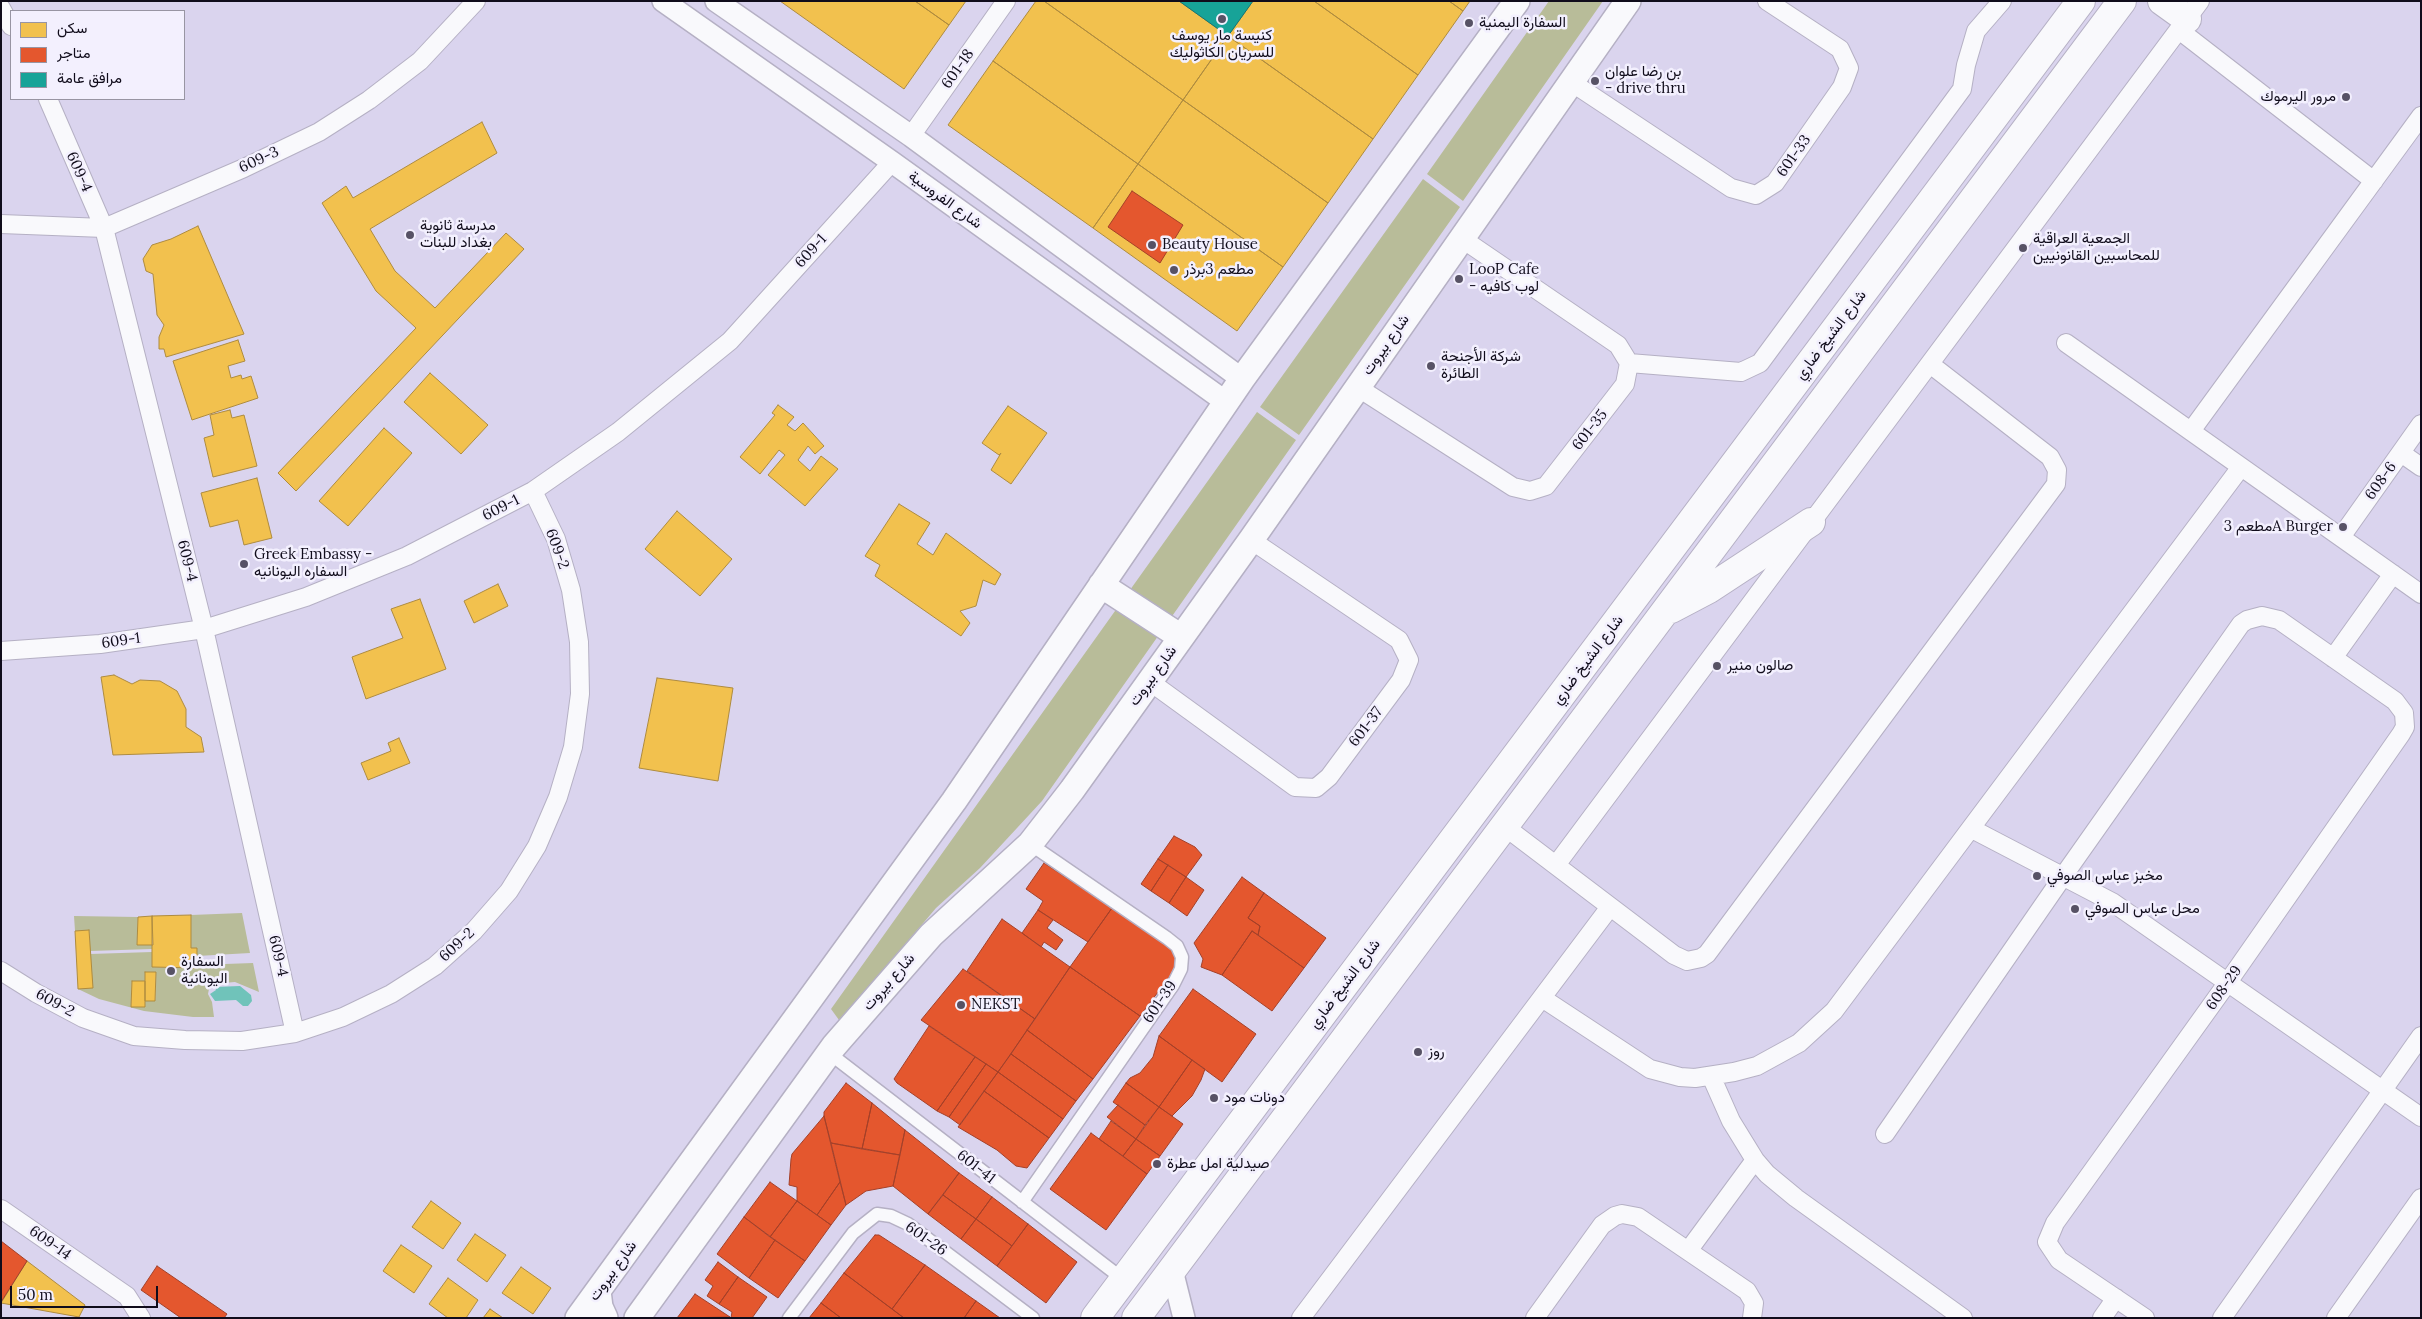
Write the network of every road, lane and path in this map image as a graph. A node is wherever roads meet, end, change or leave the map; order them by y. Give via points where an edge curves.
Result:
1 (476, 1) edge
2 (663, 1) edge
3 (716, 1) edge
4 (1006, 1) edge
5 (1517, 1) edge
6 (1628, 1) edge
7 (1767, 1) edge
8 (2002, 1) edge
9 (2081, 1) edge
10 (2122, 1) edge
11 (2162, 1) edge
12 (1, 8) edge
13 (2189, 17) edge
14 (10, 24) edge
15 (1571, 82) junction
16 (48, 100) edge
17 (2421, 116) edge
18 (911, 136) junction
19 (892, 162) junction
20 (2374, 181) junction
21 (1028, 223) junction
22 (1, 224) edge
23 (104, 228) junction
24 (1461, 238) junction
25 (1010, 246) junction
26 (2066, 343) dead end
27 (1629, 364) junction
28 (1930, 364) junction
29 (1242, 378) junction
30 (1357, 387) junction
31 (1226, 402) junction
32 (2421, 424) edge
33 (2191, 431) junction
34 (2401, 453) junction
35 (2241, 467) junction
36 (2421, 467) edge
37 (534, 491) junction
38 (1811, 522) junction
39 (2341, 537) junction
40 (1251, 540) junction
41 (2392, 574) junction
42 (1102, 586) junction
43 (2418, 587) edge
44 (1666, 612) junction
45 (204, 629) junction
46 (1181, 637) junction
47 (1, 651) edge
48 (2333, 658) junction
49 (1149, 681) junction
50 (1504, 826) junction
51 (1972, 830) junction
52 (1030, 844) junction
53 (1556, 865) junction
54 (2064, 875) junction
55 (1610, 907) junction
56 (1, 971) edge
57 (2228, 982) junction
58 (1542, 998) junction
59 (295, 1033) junction
60 (2421, 1036) edge
61 (829, 1053) junction
62 (1711, 1076) junction
63 (2382, 1090) junction
64 (2421, 1118) edge
65 (1885, 1134) dead end
66 (1755, 1160) junction
67 (2421, 1198) edge
68 (1022, 1202) junction
69 (1, 1209) edge
70 (1688, 1251) junction
71 (1172, 1270) junction
72 (1124, 1280) junction
73 (598, 1291) junction
74 (2116, 1298) junction
75 (141, 1318) edge
76 (578, 1318) edge
77 (605, 1318) edge
78 (637, 1318) edge
79 (789, 1318) edge
80 (1033, 1318) edge
81 (1095, 1318) edge
82 (1136, 1318) edge
83 (1184, 1318) edge
84 (1301, 1318) edge
85 (1535, 1318) edge
86 (1752, 1318) edge
87 (1963, 1318) edge
88 (2102, 1318) edge
89 (2145, 1318) edge
90 (2222, 1318) edge
91 (2336, 1318) edge

1 - 23 street, 609-3 via 420,61 369,100 319,132
2 - 19 street, شارع الفروسية
3 - 18 street, شارع الفروسية
4 - 18 street, 601-18
5 - 29 main road, شارع بيروت
6 - 15 main road, شارع بيروت
7 - 15 street, 601-33 via 1840,49 1849,68 1842,87 1775,183 1756,195 1731,188
8 - 27 street via 1976,32 1962,88 1760,363 1741,372
9 - 72 main road, شارع الشيخ ضاري
10 - 44 main road
11 - 13 main road
12 - 14 street
13 - 20 street
13 - 28 street
15 - 24 main road, شارع بيروت
16 - 23 street, 609-4
17 - 20 street
18 - 21 street, شارع الفروسية
19 - 25 street, شارع الفروسية
19 - 37 street, 609-1 via 730,341 618,432
20 - 33 street
21 - 25 street
21 - 29 street, شارع الفروسية
22 - 23 street, 609-3
23 - 45 street, 609-4
24 - 27 street via 1618,345
24 - 30 main road, شارع بيروت
25 - 31 street, شارع الفروسية
26 - 33 street
27 - 30 street, 601-35 via 1625,384 1546,486 1530,491 1513,487
28 - 38 street
28 - 55 street via 2050,456 2057,470 2053,491 1707,954 1695,960 1680,959
29 - 31 main road, شارع بيروت
30 - 40 main road, شارع بيروت
31 - 42 main road, شارع بيروت
32 - 34 street, 608-6
33 - 35 street
34 - 36 street
34 - 39 street, 608-6
35 - 39 street
35 - 51 street
37 - 45 street, 609-1 via 407,556 306,597
37 - 59 street, 609-2 via 556,539 569,581 579,642 580,694 572,747 558,797 537,846 509,890 474,931 435,966 391,994 343,1017
38 - 44 main road via 1709,589
38 - 53 street
39 - 41 street
40 - 46 main road, شارع بيروت
40 - 49 street, 601-37 via 1399,640 1409,660 1401,680 1329,777 1316,788 1295,787
41 - 43 street
41 - 48 street
42 - 46 main road
42 - 73 main road, شارع بيروت via 954,802
44 - 50 main road
45 - 47 street, 609-1 via 100,644
45 - 59 street, 609-4
46 - 49 main road, شارع بيروت
48 - 54 street via 2279,620 2262,616 2241,624
48 - 57 street, 608-29 via 2401,706 2406,720 2401,734
49 - 52 main road, شارع بيروت
50 - 53 street
50 - 71 main road
51 - 54 street
51 - 62 street via 1818,1028 1779,1056 1750,1068
52 - 61 main road, شارع بيروت via 931,935
52 - 68 street, 601-39 via 1167,938 1177,946 1182,957 1173,985
53 - 55 street
54 - 57 street via 2112,902
54 - 65 street
55 - 58 street
56 - 59 street, 609-2 via 83,1018 134,1036 242,1041
57 - 63 street
57 - 74 street, 608-29 via 2055,1223 2047,1242 2059,1260
58 - 62 street via 1650,1068 1680,1077
58 - 84 street
60 - 63 street
61 - 68 street, 601-41
61 - 78 main road, شارع بيروت
62 - 66 street via 1731,1121
63 - 64 street
63 - 90 street
66 - 70 street
66 - 87 street via 1781,1187
67 - 91 street
68 - 72 street, 601-41
69 - 75 street, 609-14 via 122,1293 134,1304
70 - 85 street via 1638,1216 1615,1216 1602,1225
70 - 86 street via 1747,1291 1754,1303
71 - 82 main road
71 - 83 street
72 - 81 main road, شارع الشيخ ضاري
73 - 76 main road, شارع بيروت
73 - 77 main road
74 - 88 street
74 - 89 street
79 - 80 street, 601-26 via 853,1233 877,1214 908,1224

